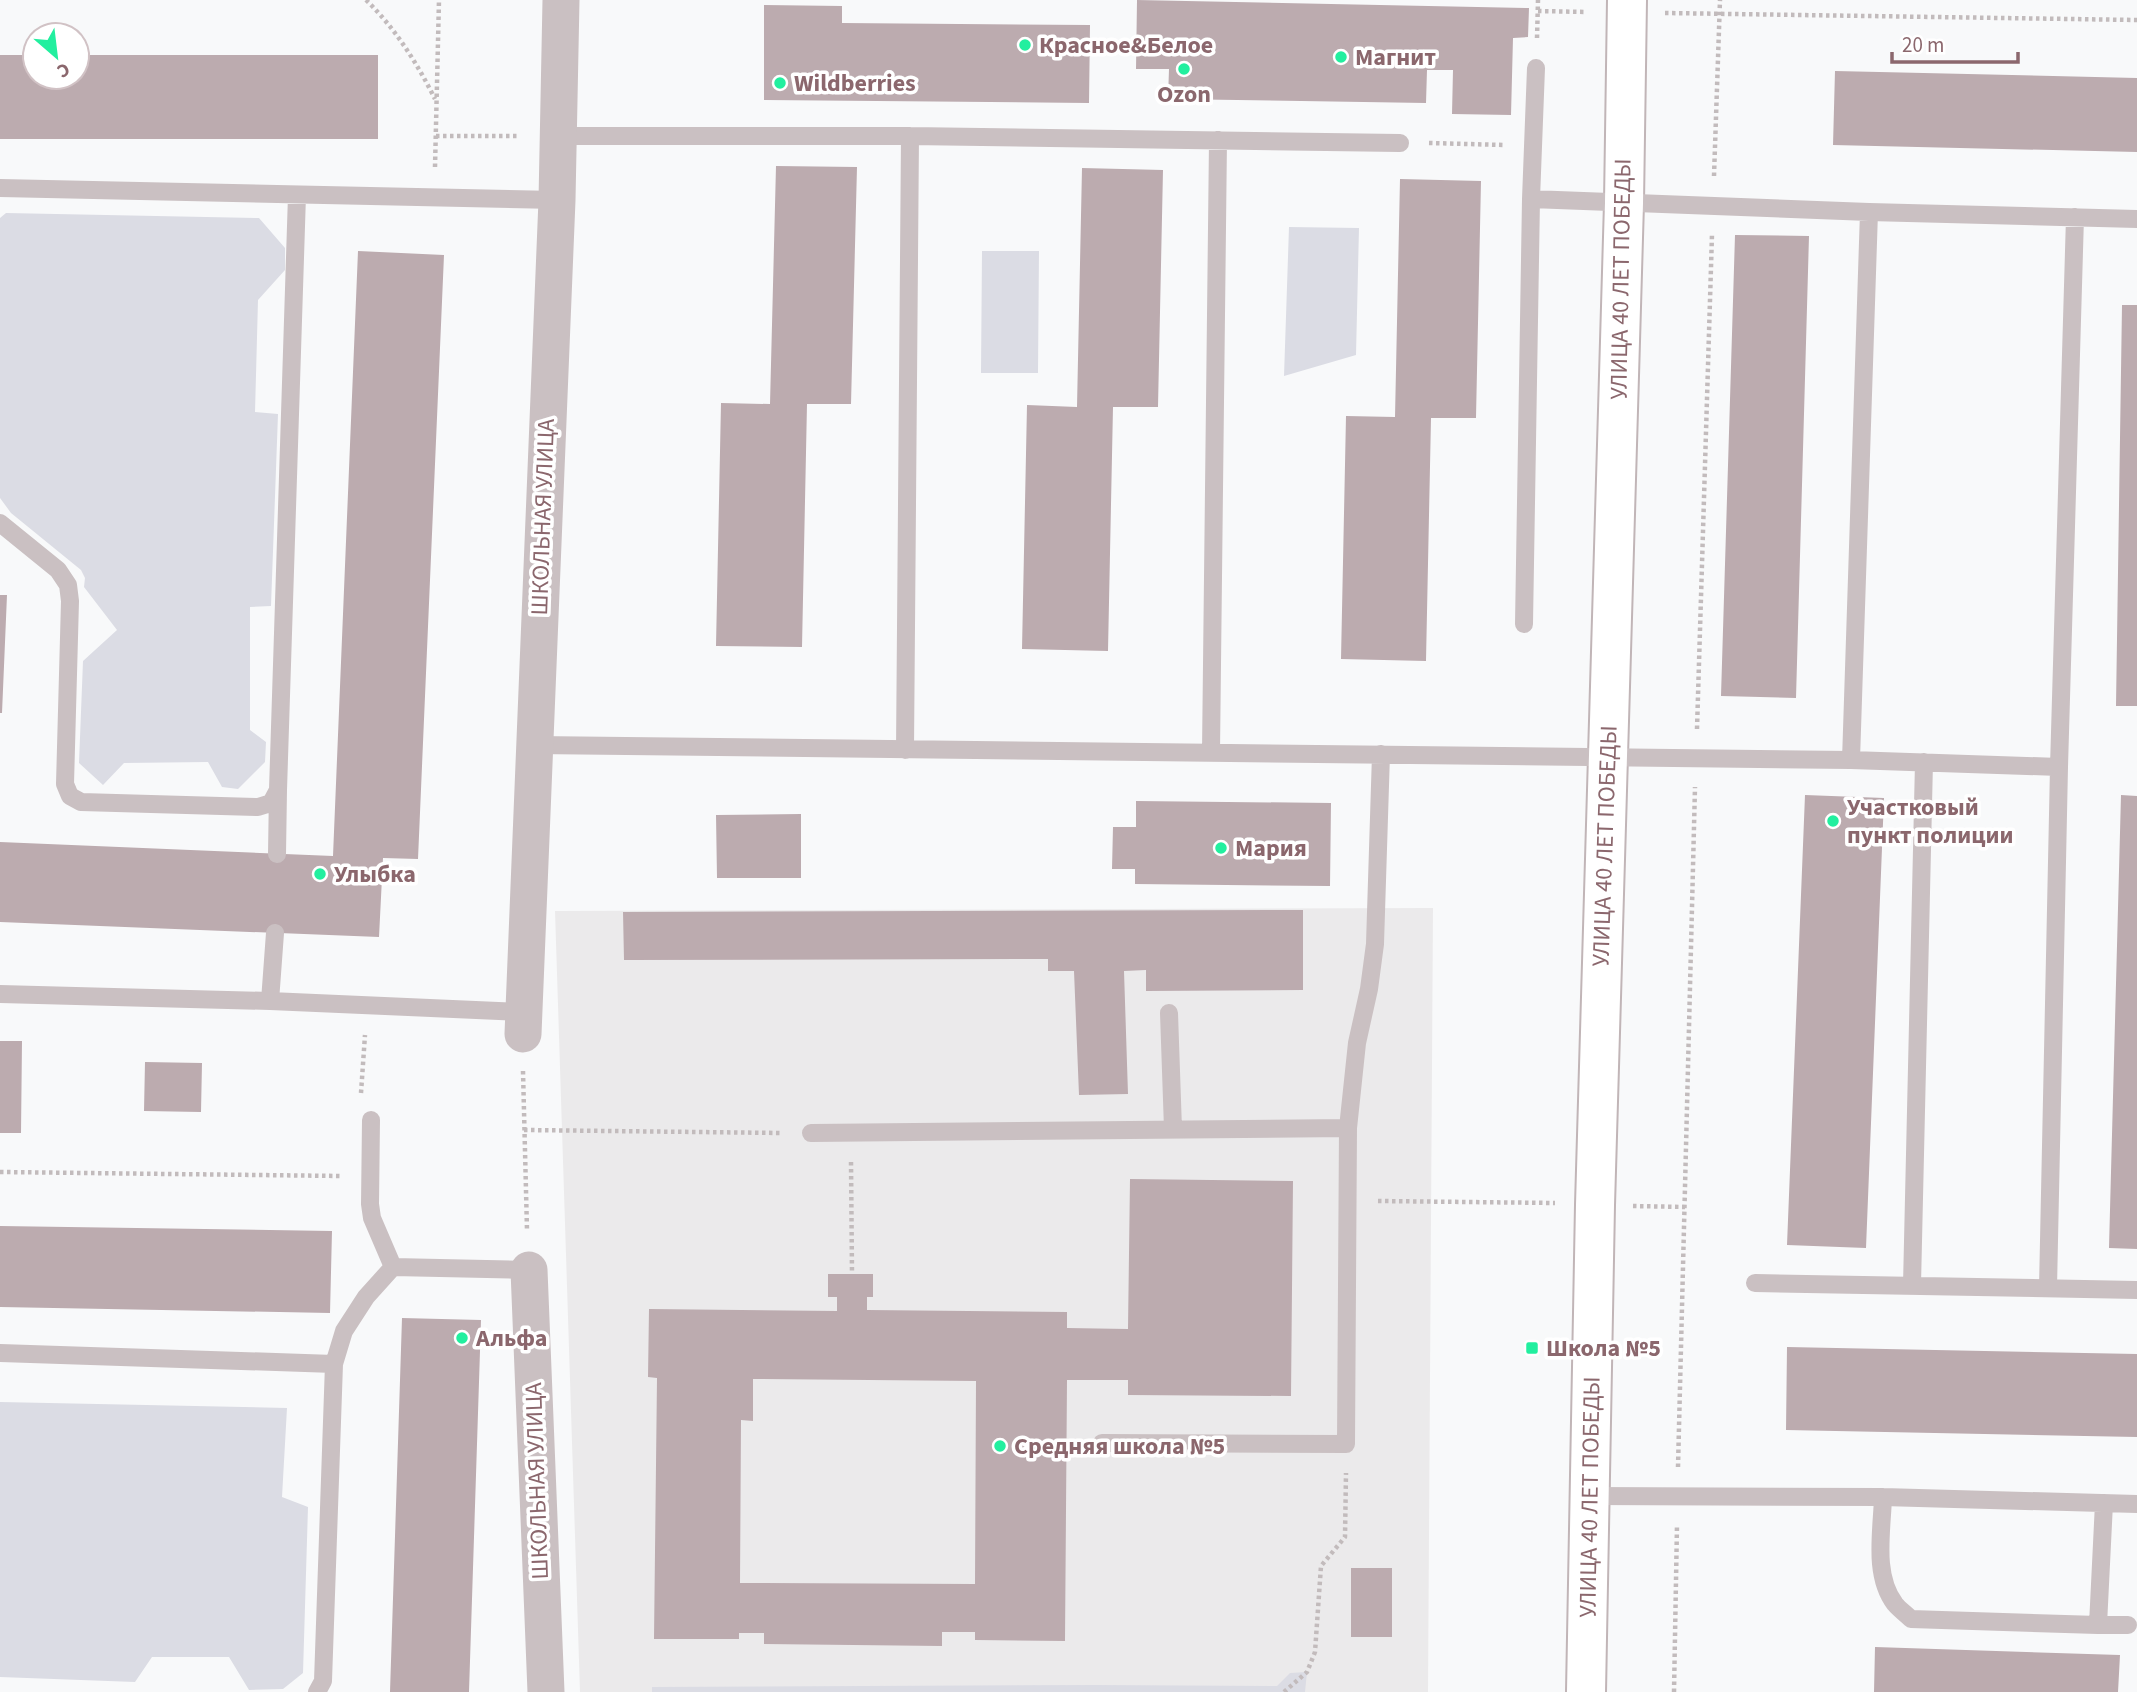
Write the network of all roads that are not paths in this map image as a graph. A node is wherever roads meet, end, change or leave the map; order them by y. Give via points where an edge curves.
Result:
1 (561, 0) edge
2 (1627, 6) edge
3 (1536, 68) road end
4 (559, 136) junction
5 (910, 136) junction
6 (1218, 140) junction
7 (1400, 143) road end
8 (0, 188) edge
9 (298, 195) junction
10 (1531, 199) junction
11 (557, 200) junction
12 (1624, 203) junction
13 (1869, 212) junction
14 (2075, 217) junction
15 (2137, 219) edge
16 (0, 523) edge
17 (1524, 624) dead end
18 (534, 745) junction
19 (905, 750) junction
20 (1211, 752) junction
21 (1381, 754) junction
22 (1608, 757) junction
23 (1850, 760) junction
24 (1924, 762) junction
25 (2059, 767) junction
26 (278, 790) junction
27 (277, 854) dead end
28 (275, 933) dead end
29 (0, 994) edge
30 (270, 1001) junction
31 (1169, 1013) dead end
32 (523, 1023) joint
33 (370, 1120) road end
34 (1348, 1128) junction
35 (1173, 1129) junction
36 (811, 1133) road end
37 (393, 1267) junction
38 (529, 1270) joint
39 (1755, 1283) dead end
40 (1912, 1285) junction
41 (2048, 1288) junction
42 (2137, 1290) edge
43 (0, 1353) edge
44 (334, 1364) junction
45 (1102, 1443) dead end
46 (1590, 1496) junction
47 (1883, 1497) junction
48 (2104, 1503) junction
49 (2137, 1504) edge
50 (2098, 1625) junction
51 (2128, 1625) dead end
52 (317, 1692) edge
53 (546, 1692) edge
54 (1586, 1692) edge

1 - 4 street, ШКОЛЬНАЯ УЛИЦА
2 - 12 street, УЛИЦА 40 ЛЕТ ПОБЕДЫ
3 - 10 lane
4 - 5 lane
4 - 11 street, ШКОЛЬНАЯ УЛИЦА
5 - 6 lane
5 - 19 lane
6 - 7 lane
6 - 20 lane
8 - 9 lane
9 - 11 lane
9 - 26 lane
10 - 12 lane
10 - 17 lane
11 - 18 street, ШКОЛЬНАЯ УЛИЦА
12 - 13 lane
12 - 22 street, УЛИЦА 40 ЛЕТ ПОБЕДЫ
13 - 14 lane
13 - 23 lane
14 - 15 lane
14 - 25 lane
16 - 26 lane via 58,570 68,585 65,783 69,796 81,802 258,807 271,803
18 - 19 lane
18 - 32 street, ШКОЛЬНАЯ УЛИЦА
19 - 20 lane
20 - 21 lane
21 - 22 lane
21 - 34 lane via 1375,944
22 - 23 lane
22 - 46 street, УЛИЦА 40 ЛЕТ ПОБЕДЫ
23 - 24 lane
24 - 25 lane
24 - 40 lane
25 - 41 lane
26 - 27 lane
28 - 30 lane
29 - 30 lane
30 - 32 lane
31 - 35 lane
33 - 37 lane via 372,1218
34 - 35 lane
34 - 45 lane via 1346,1444
35 - 36 lane
37 - 38 lane
37 - 44 lane via 344,1331
38 - 53 street, ШКОЛЬНАЯ УЛИЦА
39 - 40 lane
40 - 41 lane
41 - 42 lane
43 - 44 lane
44 - 52 lane via 323,1681
46 - 47 lane
46 - 54 street, УЛИЦА 40 ЛЕТ ПОБЕДЫ
47 - 48 lane
47 - 50 lane via 1885,1584 1895,1604 1911,1619
48 - 49 lane
48 - 50 lane
50 - 51 lane

